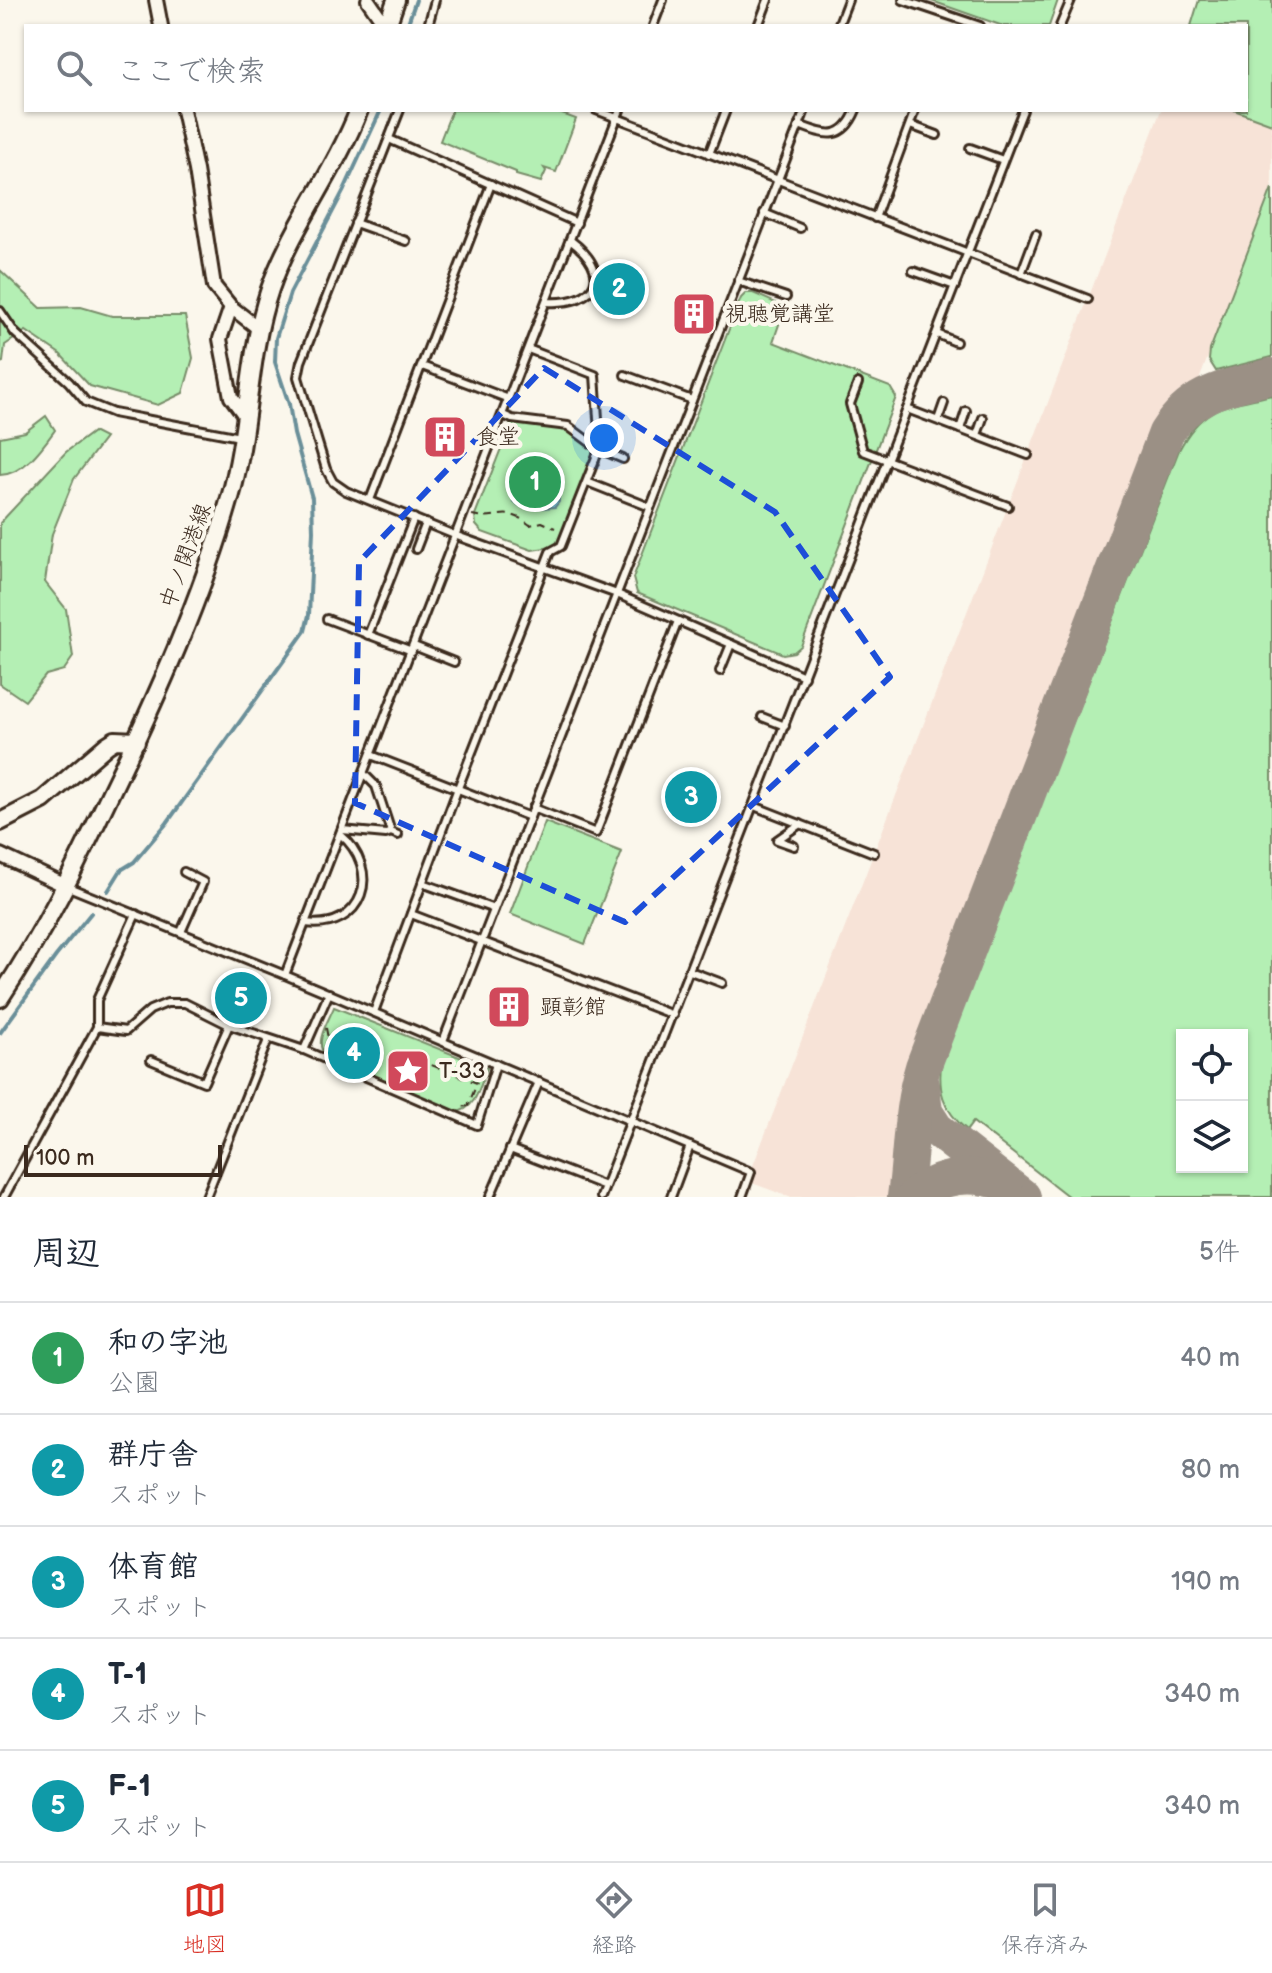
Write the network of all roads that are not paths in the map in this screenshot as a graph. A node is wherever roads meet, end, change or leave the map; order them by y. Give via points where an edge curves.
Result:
1 (156, 0) edge
2 (368, 0) edge
3 (396, 0) edge
4 (435, 0) edge
5 (663, 0) edge
6 (768, 0) edge
7 (848, 0) edge
8 (903, 0) edge
9 (1071, 0) edge
10 (951, 16) junction
11 (161, 24) edge
12 (385, 24) edge
13 (387, 24) edge
14 (429, 24) edge
15 (654, 24) edge
16 (759, 24) edge
17 (839, 24) edge
18 (948, 24) edge
19 (974, 24) edge
20 (1061, 24) edge
21 (183, 112) edge
22 (358, 112) edge
23 (399, 112) edge
24 (601, 112) edge
25 (619, 112) edge
26 (725, 112) edge
27 (804, 112) edge
28 (855, 112) edge
29 (914, 112) edge
30 (1022, 112) edge
31 (617, 118) junction
32 (799, 125) junction
33 (910, 125) junction
34 (937, 135) dead end
35 (389, 139) junction
36 (970, 148) dead end
37 (709, 154) junction
38 (1003, 160) junction
39 (777, 180) junction
40 (491, 184) junction
41 (764, 213) junction
42 (875, 218) junction
43 (355, 223) junction
44 (577, 223) junction
45 (800, 228) dead end
46 (1036, 234) dead end
47 (570, 240) junction
48 (406, 241) dead end
49 (968, 254) junction
50 (913, 271) dead end
51 (1021, 274) junction
52 (738, 281) junction
53 (955, 286) junction
54 (786, 297) dead end
55 (1088, 299) dead end
56 (547, 302) junction
57 (231, 307) junction
58 (0, 311) edge
59 (258, 328) junction
60 (937, 334) junction
61 (956, 342) dead end
62 (528, 349) junction
63 (422, 366) junction
64 (625, 375) dead end
65 (858, 383) dead end
66 (509, 399) junction
67 (692, 400) junction
68 (944, 403) dead end
69 (907, 409) junction
70 (966, 411) dead end
71 (503, 415) junction
72 (245, 416) junction
73 (983, 418) dead end
74 (938, 420) junction
75 (960, 429) junction
76 (977, 435) junction
77 (243, 438) junction
78 (599, 449) junction
79 (1028, 455) dead end
80 (623, 459) dead end
81 (887, 460) junction
82 (587, 482) junction
83 (370, 500) junction
84 (1008, 506) dead end
85 (650, 507) junction
86 (414, 518) junction
87 (426, 523) junction
88 (457, 536) junction
89 (416, 549) dead end
90 (544, 568) junction
91 (617, 594) junction
92 (327, 619) dead end
93 (678, 621) junction
94 (368, 635) junction
95 (731, 644) junction
96 (413, 649) junction
97 (454, 662) dead end
98 (720, 671) dead end
99 (804, 676) junction
100 (762, 717) dead end
101 (785, 726) junction
102 (136, 741) junction
103 (371, 755) junction
104 (364, 774) junction
105 (458, 788) junction
106 (754, 806) junction
107 (533, 808) junction
108 (530, 817) junction
109 (0, 822) edge
110 (800, 824) junction
111 (341, 832) junction
112 (794, 846) dead end
113 (874, 853) dead end
114 (0, 855) edge
115 (184, 872) dead end
116 (422, 883) junction
117 (66, 886) junction
118 (494, 909) junction
119 (136, 914) junction
120 (411, 914) junction
121 (305, 923) junction
122 (181, 932) junction
123 (481, 943) junction
124 (690, 971) junction
125 (285, 975) junction
126 (722, 983) dead end
127 (329, 993) junction
128 (0, 998) edge
129 (374, 1012) junction
130 (673, 1015) junction
131 (229, 1025) junction
132 (97, 1027) junction
133 (268, 1040) junction
134 (443, 1041) junction
135 (304, 1050) junction
136 (151, 1060) dead end
137 (496, 1064) junction
138 (539, 1082) junction
139 (632, 1120) junction
140 (690, 1146) junction
141 (510, 1149) junction
142 (605, 1186) junction
143 (4, 1197) edge
144 (206, 1197) edge
145 (490, 1197) edge
146 (601, 1197) edge
147 (671, 1197) edge
148 (742, 1197) edge

1 - 11 street
2 - 12 street
3 - 13 main road
4 - 14 lane
5 - 15 lane
6 - 16 lane
7 - 17 lane
8 - 10 lane
9 - 20 lane
10 - 18 lane
10 - 19 lane
21 - 57 street via 214,286
22 - 59 main road, 中ノ関港線 via 271,286
23 - 35 lane
24 - 31 lane
25 - 31 lane
26 - 37 lane
27 - 32 lane
28 - 32 lane via 842,131 829,134
29 - 33 lane
30 - 38 lane
31 - 37 lane
31 - 44 lane
32 - 39 lane
33 - 34 lane
33 - 42 lane
35 - 40 lane
35 - 43 lane
36 - 38 lane
37 - 39 lane
38 - 49 lane
39 - 41 lane
39 - 42 lane
40 - 44 lane
40 - 63 lane
41 - 45 lane
41 - 52 lane
42 - 49 lane
43 - 48 lane
43 - 83 lane via 310,333 298,377 333,482
44 - 47 lane
46 - 51 lane
47 - 56 lane
47 - 56 lane via 591,262 595,282 591,292 575,302
49 - 51 lane
49 - 53 lane
50 - 53 lane
51 - 55 lane
52 - 54 lane
52 - 67 lane
53 - 60 lane
56 - 62 lane
57 - 59 street
57 - 72 street via 220,339 231,397
58 - 77 lane via 15,333 86,402 113,413
59 - 72 main road, 中ノ関港線
60 - 61 lane
60 - 69 lane
62 - 66 lane
62 - 78 lane via 595,375
63 - 66 lane
63 - 83 lane
64 - 67 lane
65 - 81 lane via 850,404 863,451
66 - 71 lane
67 - 85 lane
68 - 74 lane
69 - 74 lane
69 - 81 lane
70 - 75 lane
71 - 78 lane via 568,426
71 - 88 lane
72 - 77 main road, 中ノ関港線
73 - 76 lane
74 - 75 lane
75 - 76 lane
76 - 79 lane
77 - 102 main road, 中ノ関港線 via 231,497 167,673
78 - 80 lane
78 - 82 lane
81 - 84 lane
81 - 99 lane
82 - 85 lane
82 - 90 lane via 561,546 550,552
83 - 86 lane
85 - 91 lane
86 - 87 lane
86 - 94 lane
87 - 88 lane
87 - 89 lane
88 - 90 lane
88 - 96 lane
90 - 91 lane
90 - 105 lane
91 - 93 lane
91 - 107 lane
92 - 94 lane
93 - 95 lane
93 - 107 lane via 596,833
94 - 96 lane
95 - 98 lane
95 - 99 lane
96 - 97 lane
96 - 103 lane
99 - 101 lane
100 - 101 lane
101 - 106 lane
102 - 109 main road via 115,740 63,786
102 - 117 main road, 中ノ関港線
103 - 104 lane
103 - 105 lane
104 - 111 lane
104 - 111 lane via 376,786 394,833
105 - 108 lane
105 - 116 lane
106 - 110 lane
106 - 124 lane
107 - 108 lane
108 - 118 lane
110 - 112 lane via 777,840
110 - 113 lane
111 - 121 lane
111 - 121 lane via 356,853 365,887 358,904 335,921
114 - 117 street
115 - 122 lane via 203,882
116 - 118 lane
116 - 120 lane
117 - 119 lane
117 - 128 main road, 中ノ関港線
118 - 123 lane
119 - 122 lane
119 - 132 lane via 97,1000
120 - 123 lane
120 - 129 lane
121 - 125 lane
122 - 125 lane
123 - 130 lane
123 - 134 lane
124 - 126 lane
124 - 130 lane
125 - 127 lane
127 - 129 lane
127 - 135 lane
129 - 134 lane
130 - 139 lane
131 - 132 lane via 185,1003 167,1003 126,1031
131 - 133 lane
131 - 136 lane via 204,1082
132 - 143 lane
133 - 135 lane
133 - 144 lane
134 - 137 lane
135 - 137 lane via 477,1125
137 - 138 lane
138 - 139 lane
138 - 141 lane
139 - 140 lane
139 - 142 lane
140 - 147 lane
140 - 148 lane via 751,1172
141 - 142 lane
141 - 145 lane
142 - 146 lane

